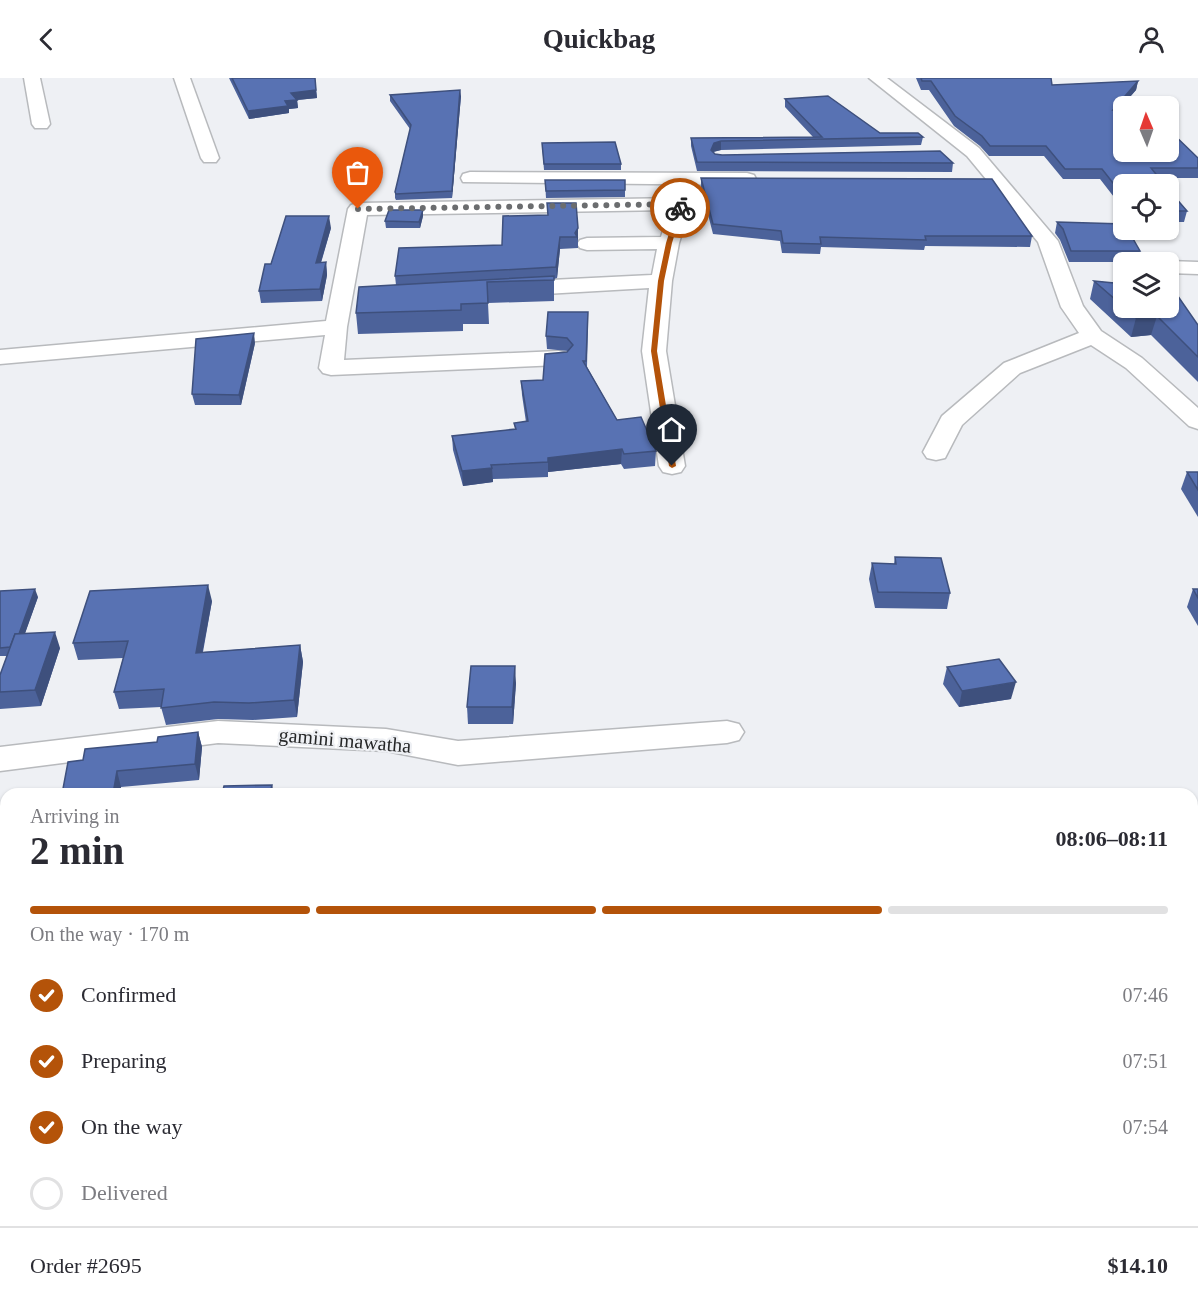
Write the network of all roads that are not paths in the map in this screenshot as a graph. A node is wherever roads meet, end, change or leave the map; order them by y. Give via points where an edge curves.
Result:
1 (32, 78) edge
2 (182, 78) edge
3 (878, 78) edge
4 (41, 124) dead end
5 (973, 152) junction
6 (950, 153) dead end
7 (210, 158) dead end
8 (470, 178) dead end
9 (769, 179) edge
10 (973, 180) edge
11 (997, 180) junction
12 (669, 243) junction
13 (587, 244) dead end
14 (1179, 267) edge
15 (1198, 268) edge
16 (661, 281) junction
17 (492, 290) edge
18 (364, 298) edge
19 (341, 300) junction
20 (336, 327) junction
21 (1093, 336) junction
22 (0, 357) edge
23 (559, 358) edge
24 (1198, 421) edge
25 (936, 452) dead end
26 (672, 466) dead end
27 (727, 732) dead end
28 (0, 759) edge

1 - 4 street
2 - 7 street
3 - 5 street
5 - 6 street
5 - 11 street
8 - 9 street
10 - 11 street
11 - 21 street via 1048,241 1072,307
12 - 13 street
12 - 16 street
12 - 19 street via 681,204 358,209
14 - 15 street
16 - 17 street
16 - 26 street via 654,351
18 - 19 street
19 - 20 street
20 - 22 street
20 - 23 street via 332,368
21 - 24 street via 1134,363
21 - 25 street via 1012,368 951,421
27 - 28 street, gamini mawatha via 458,753 386,740 218,732

